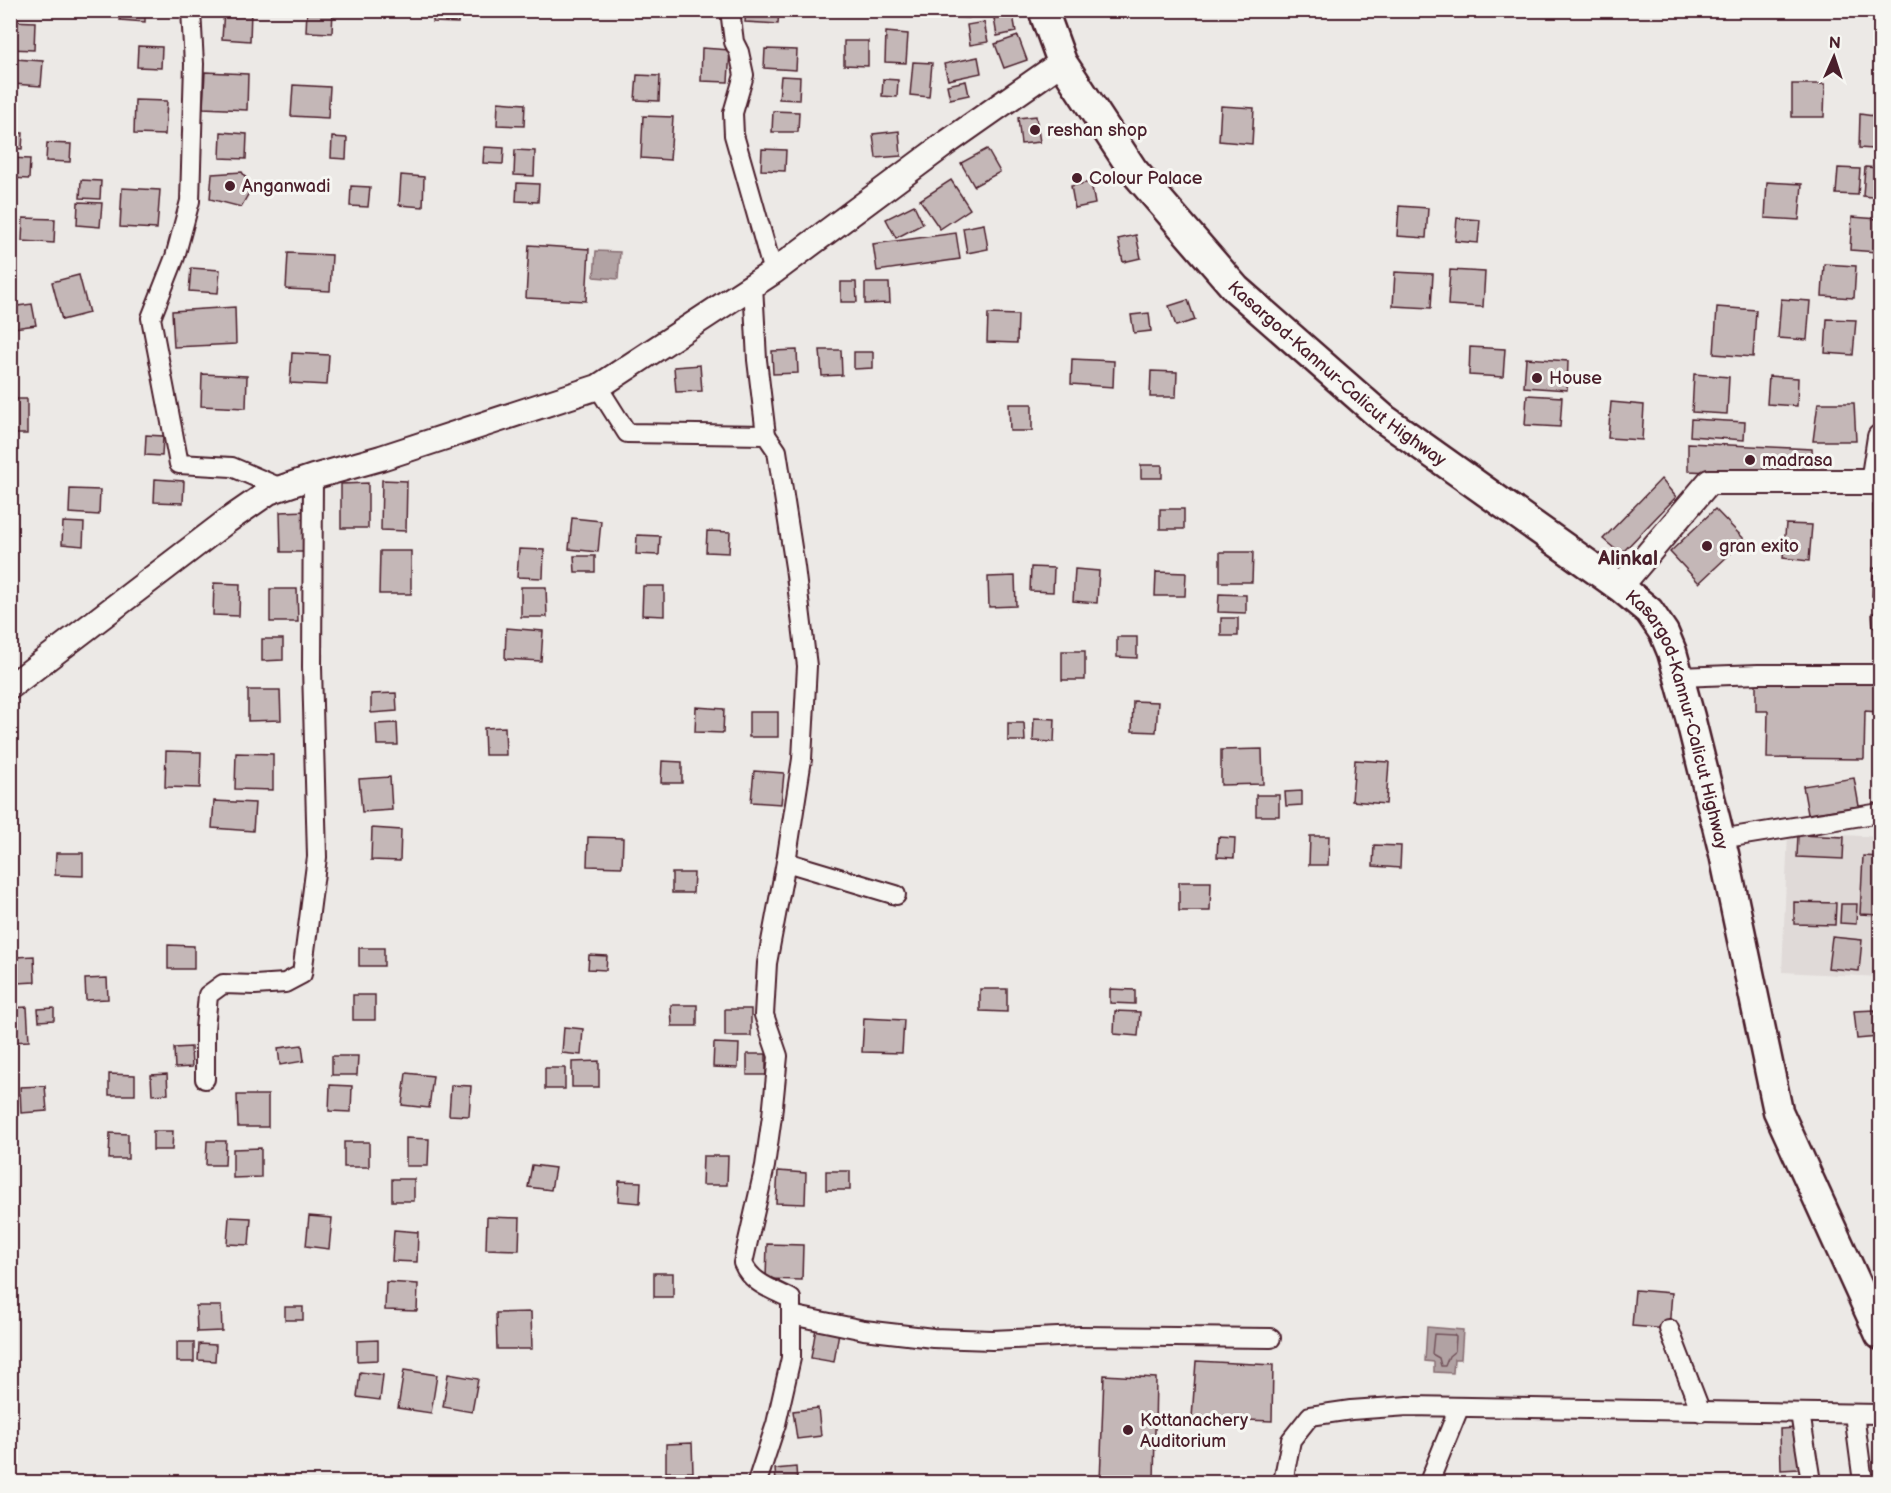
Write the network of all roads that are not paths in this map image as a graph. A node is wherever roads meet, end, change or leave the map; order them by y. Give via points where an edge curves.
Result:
1 (191, 10) edge
2 (730, 10) edge
3 (1043, 10) edge
4 (1062, 62) junction
5 (763, 278) junction
6 (598, 387) junction
7 (766, 435) junction
8 (1881, 437) edge
9 (313, 477) junction
10 (1877, 482) edge
11 (281, 488) junction
12 (1620, 586) junction
13 (1881, 674) edge
14 (1679, 677) junction
15 (10, 687) edge
16 (1881, 813) edge
17 (1720, 839) junction
18 (786, 862) junction
19 (896, 895) dead end
20 (205, 1079) dead end
21 (791, 1315) junction
22 (1879, 1328) edge
23 (1669, 1329) dead end
24 (1271, 1338) dead end
25 (1459, 1408) junction
26 (1701, 1412) junction
27 (1800, 1413) junction
28 (1854, 1414) junction
29 (1881, 1414) edge
30 (757, 1482) edge
31 (1283, 1482) edge
32 (1429, 1482) edge
33 (1811, 1482) edge
34 (1863, 1482) edge

1 - 11 street via 194,64 190,201 175,257 151,318 178,464 232,467
2 - 5 street via 744,75 733,113 734,135
3 - 4 highway, Kasargod-Kannur-Calicut Highway
4 - 5 main road
4 - 12 highway, Kasargod-Kannur-Calicut Highway via 1133,170 1236,289 1384,419
5 - 6 main road
5 - 7 street via 753,306
6 - 7 street via 627,433
6 - 9 main road
7 - 18 street via 777,451 807,666 802,759
8 - 10 main road
9 - 11 main road
9 - 20 street via 317,857 302,974 285,983 223,984 208,995
10 - 12 main road via 1709,482
11 - 15 main road via 227,521
12 - 14 highway, Kasargod-Kannur-Calicut Highway via 1649,611 1664,633
13 - 14 street
14 - 17 highway, Kasargod-Kannur-Calicut Highway
16 - 17 street
17 - 22 highway, Kasargod-Kannur-Calicut Highway via 1778,1111
18 - 19 street
18 - 21 street via 767,963 764,1015 778,1056 772,1116 743,1263 757,1281 791,1299
21 - 24 street via 864,1330 933,1338
21 - 30 street via 791,1358 776,1425
23 - 26 street
25 - 26 street
25 - 31 street via 1408,1406 1310,1416 1292,1440
25 - 32 street
26 - 27 street
27 - 28 street
27 - 33 street
28 - 29 street
28 - 34 street

